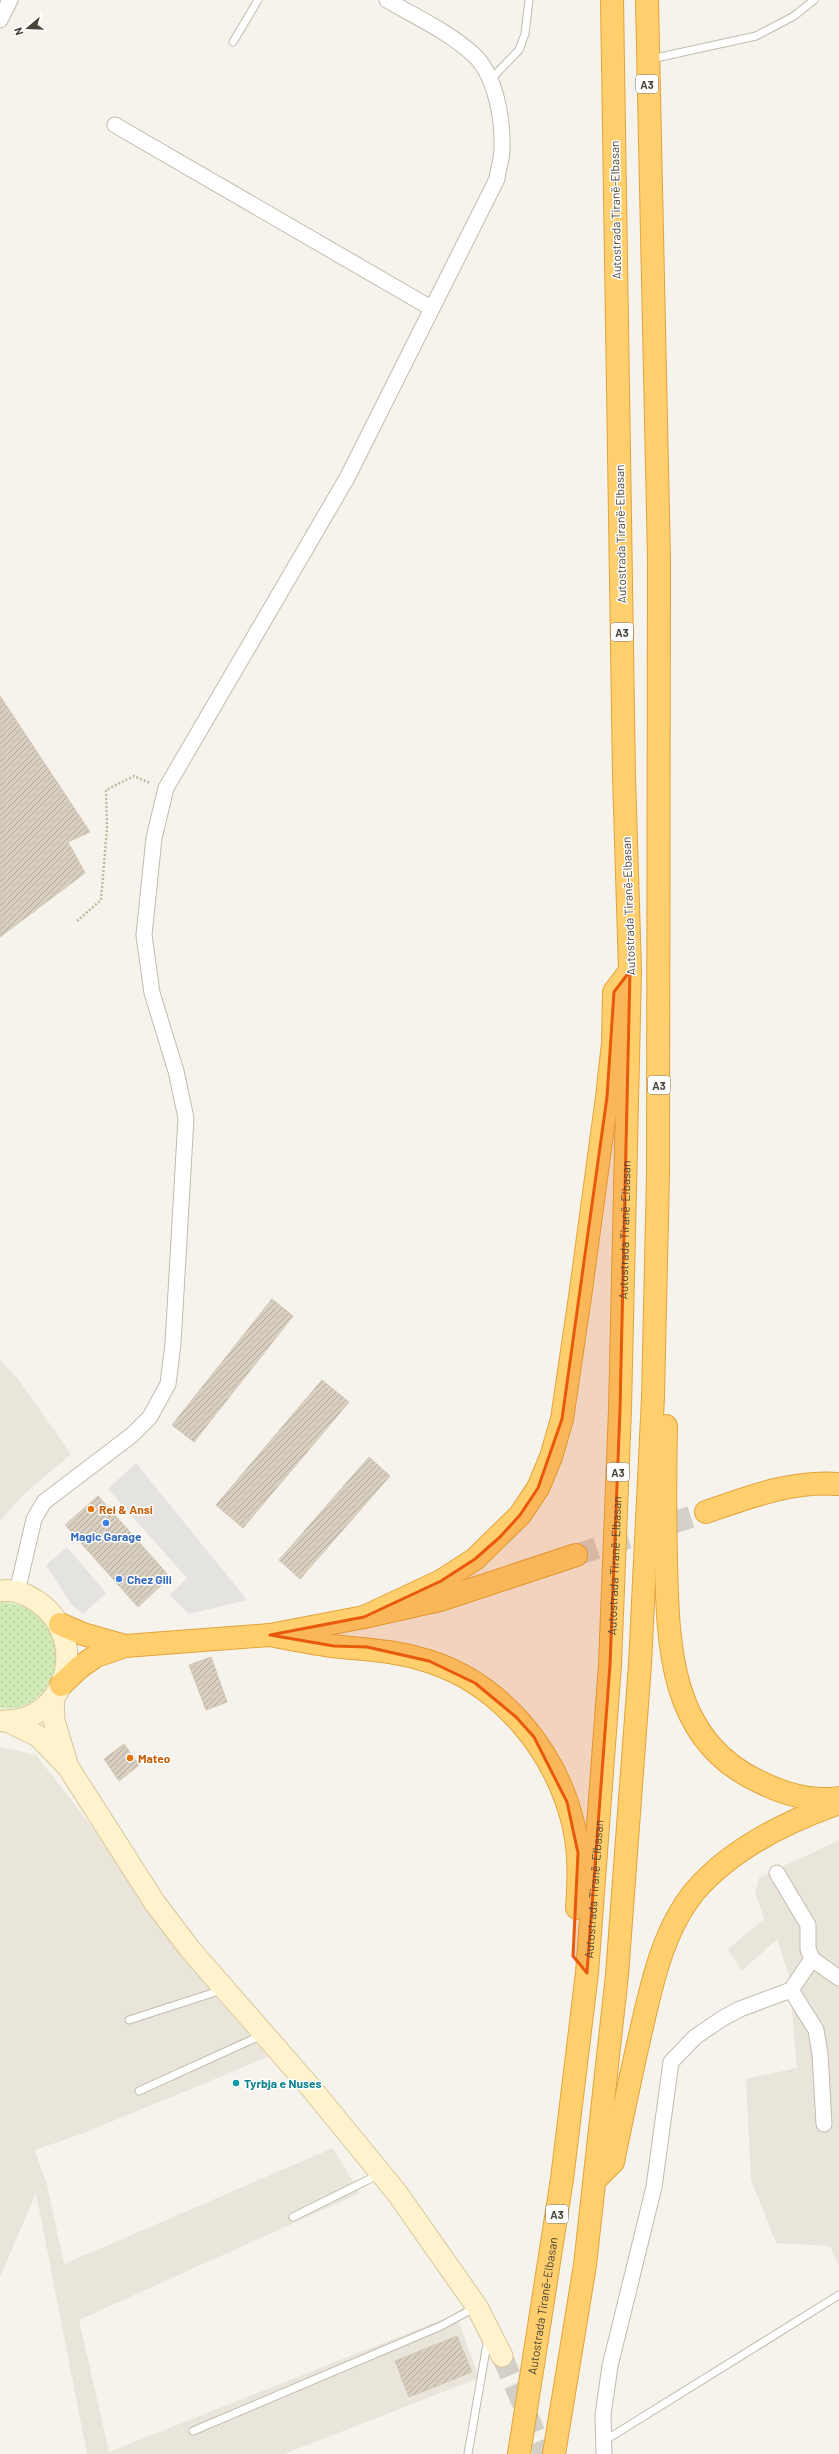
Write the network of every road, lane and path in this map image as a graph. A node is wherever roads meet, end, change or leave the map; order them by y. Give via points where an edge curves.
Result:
1 (10, 0) edge
2 (258, 0) edge
3 (387, 0) edge
4 (529, 0) edge
5 (612, 0) edge
6 (647, 0) edge
7 (814, 0) edge
8 (0, 20) edge
9 (233, 42) dead end
10 (647, 60) junction
11 (491, 79) junction
12 (115, 125) dead end
13 (431, 308) junction
14 (166, 788) junction
15 (77, 920) dead end
16 (630, 971) junction
17 (653, 1397) junction
18 (839, 1484) edge
19 (706, 1512) tunnel mouth
20 (576, 1555) tunnel mouth
21 (9, 1591) edge
22 (364, 1617) junction
23 (60, 1624) junction
24 (270, 1635) junction
25 (125, 1646) junction
26 (57, 1692) junction
27 (4, 1721) edge
28 (68, 1767) junction
29 (839, 1798) edge
30 (839, 1803) edge
31 (777, 1873) dead end
32 (812, 1959) junction
33 (587, 1973) junction
34 (839, 1978) edge
35 (224, 1989) junction
36 (790, 1990) junction
37 (129, 2020) dead end
38 (264, 2034) junction
39 (140, 2091) dead end
40 (824, 2124) dead end
41 (382, 2173) junction
42 (596, 2179) junction
43 (293, 2217) dead end
44 (839, 2295) edge
45 (476, 2307) junction
46 (489, 2332) junction
47 (502, 2356) tunnel mouth
48 (193, 2432) dead end
49 (604, 2448) edge
50 (468, 2454) edge
51 (519, 2454) edge
52 (554, 2454) edge

1 - 8 street
2 - 9 lane
3 - 11 street via 449,36 475,56
4 - 11 lane via 525,34 520,50
5 - 16 highway, Autostrada Tiranë-Elbasan / A3 via 624,776
6 - 10 highway, A3
7 - 10 lane via 794,16 756,36
10 - 17 highway, A3 via 659,560 659,1134
11 - 13 street via 502,149 497,179
12 - 13 street
13 - 14 street via 347,478
14 - 15 path via 134,776 106,790 107,828 101,900
14 - 21 street via 154,838 144,935 152,993 176,1071 186,1118 173,1344 168,1384 150,1417 132,1435 44,1502 34,1519
16 - 22 highway via 614,992 608,1096 562,1419 551,1457 538,1488 520,1515 475,1559 441,1581
16 - 33 highway, Autostrada Tiranë-Elbasan / A3 via 620,1409 610,1657
17 - 29 highway via 666,1416 665,1505 670,1638 677,1684 684,1702 704,1736 736,1770 774,1789 797,1796
17 - 42 highway, A3 via 640,1672 617,1975
18 - 19 highway via 785,1487
20 - 22 highway via 440,1600
21 - 23 main road via 43,1605
22 - 24 highway
23 - 25 highway via 83,1634
23 - 26 main road via 68,1649 68,1662
24 - 25 highway
24 - 33 highway via 334,1646 367,1648 429,1661 475,1683 516,1717 534,1737 567,1802 578,1853 579,1883 573,1956
25 - 26 highway via 96,1656 80,1667
26 - 27 main road via 32,1714
26 - 28 main road via 54,1721
27 - 28 main road via 38,1736
28 - 35 main road via 155,1904
30 - 42 highway via 796,1820 743,1850 695,1891 681,1912 668,1936 651,1985 613,2162
31 - 32 street via 808,1925 808,1950
32 - 34 street
32 - 36 street
33 - 51 highway, Autostrada Tiranë-Elbasan / A3 via 562,2180
35 - 37 lane
35 - 38 main road
36 - 40 street via 816,2030
36 - 49 street via 723,2018 695,2037 671,2062 654,2187 610,2366 603,2415
38 - 39 lane
38 - 41 main road
41 - 43 lane
41 - 45 main road
42 - 52 highway, A3 via 585,2265
44 - 49 lane
45 - 46 main road
45 - 48 lane via 441,2326
46 - 47 main road
46 - 50 lane

